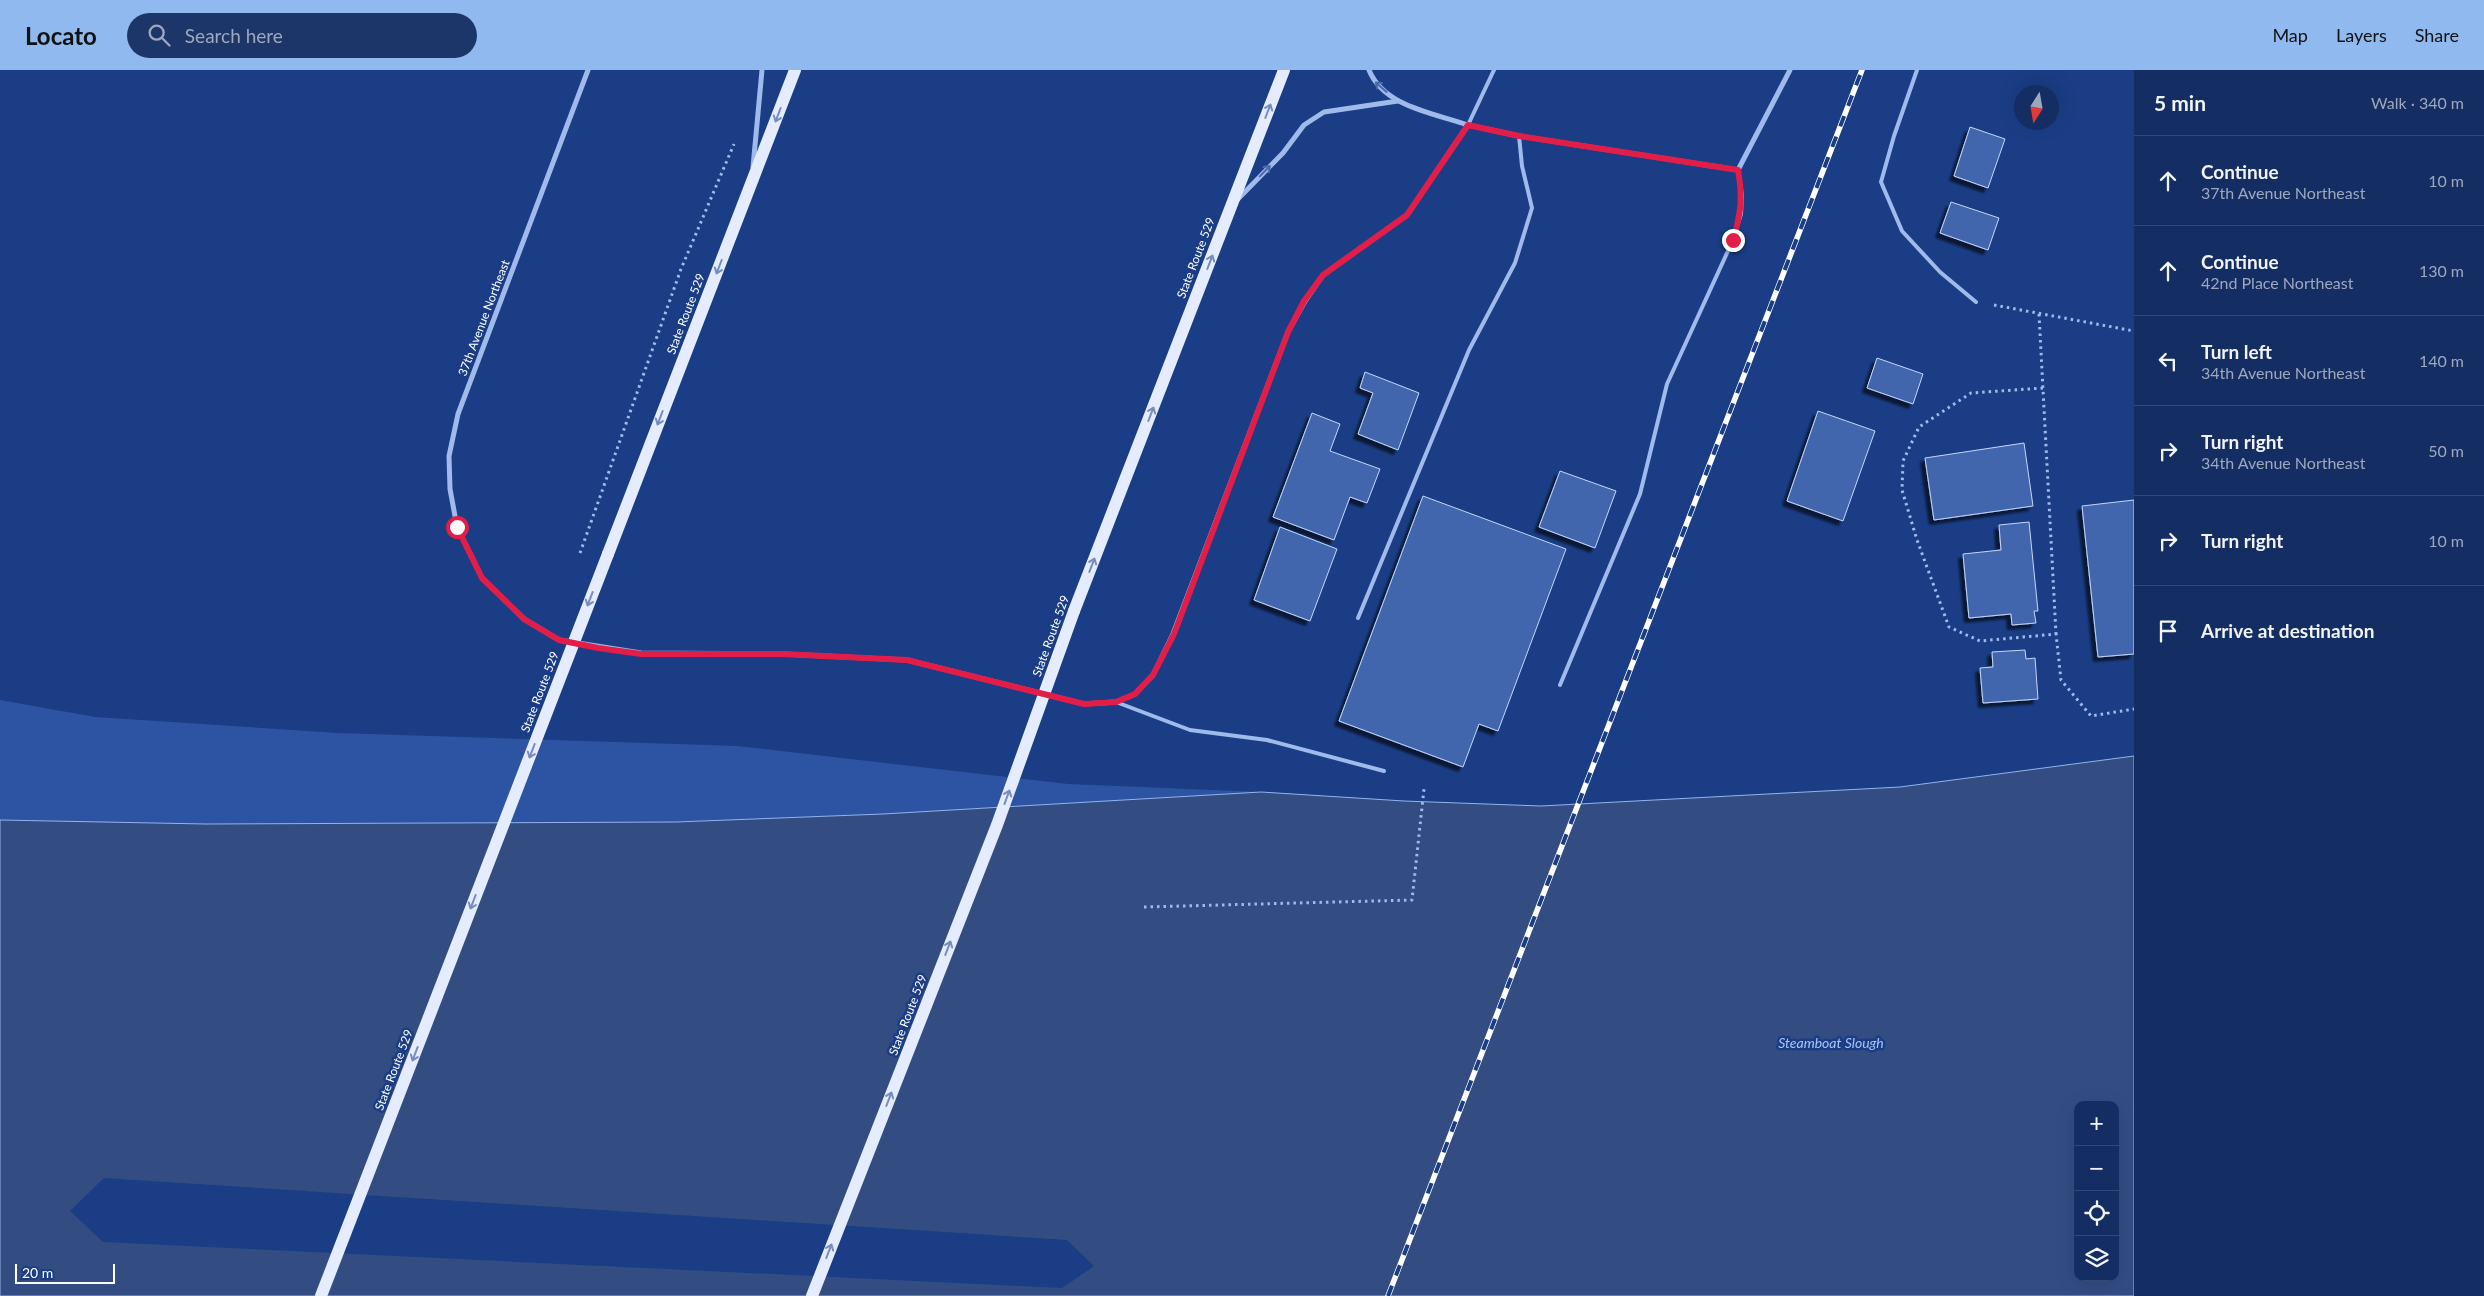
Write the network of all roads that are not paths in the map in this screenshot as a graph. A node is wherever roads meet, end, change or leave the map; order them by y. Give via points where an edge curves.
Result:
1 (588, 70) edge
2 (762, 70) edge
3 (796, 70) edge
4 (1284, 70) edge
5 (1369, 70) edge
6 (1494, 70) edge
7 (1790, 70) edge
8 (1917, 70) edge
9 (1398, 101) junction
10 (1468, 125) junction
11 (1519, 136) junction
12 (1738, 170) junction
13 (751, 184) junction
14 (1232, 206) junction
15 (1976, 302) road end
16 (1358, 618) dead end
17 (1560, 685) dead end
18 (1116, 702) junction
19 (1384, 771) dead end
20 (322, 1296) edge
21 (812, 1296) edge

1 - 18 street, 37th Avenue Northeast via 458,414 449,456 450,489 457,527 482,578 524,619 559,640 641,654 783,654 907,660 1084,704
2 - 13 street
3 -> 13 main road, State Route 529
14 -> 4 main road, State Route 529
9 -> 5 street via 1374,81
6 - 10 lane
7 - 12 street
8 - 15 lane via 1881,182 1902,231 1940,272
9 - 10 street
14 -> 9 street via 1283,153 1304,125 1324,112
10 - 11 street
10 - 18 street via 1407,215 1323,275 1304,301 1288,332 1174,634 1153,675 1135,694
11 - 12 street
11 - 16 lane via 1532,208 1515,262 1453,386
12 - 17 lane via 1741,214 1733,240 1667,384 1640,494
13 -> 20 main road, State Route 529, bridge
21 -> 14 main road, State Route 529, bridge via 997,825 1074,611
18 - 19 lane via 1190,730 1267,740

